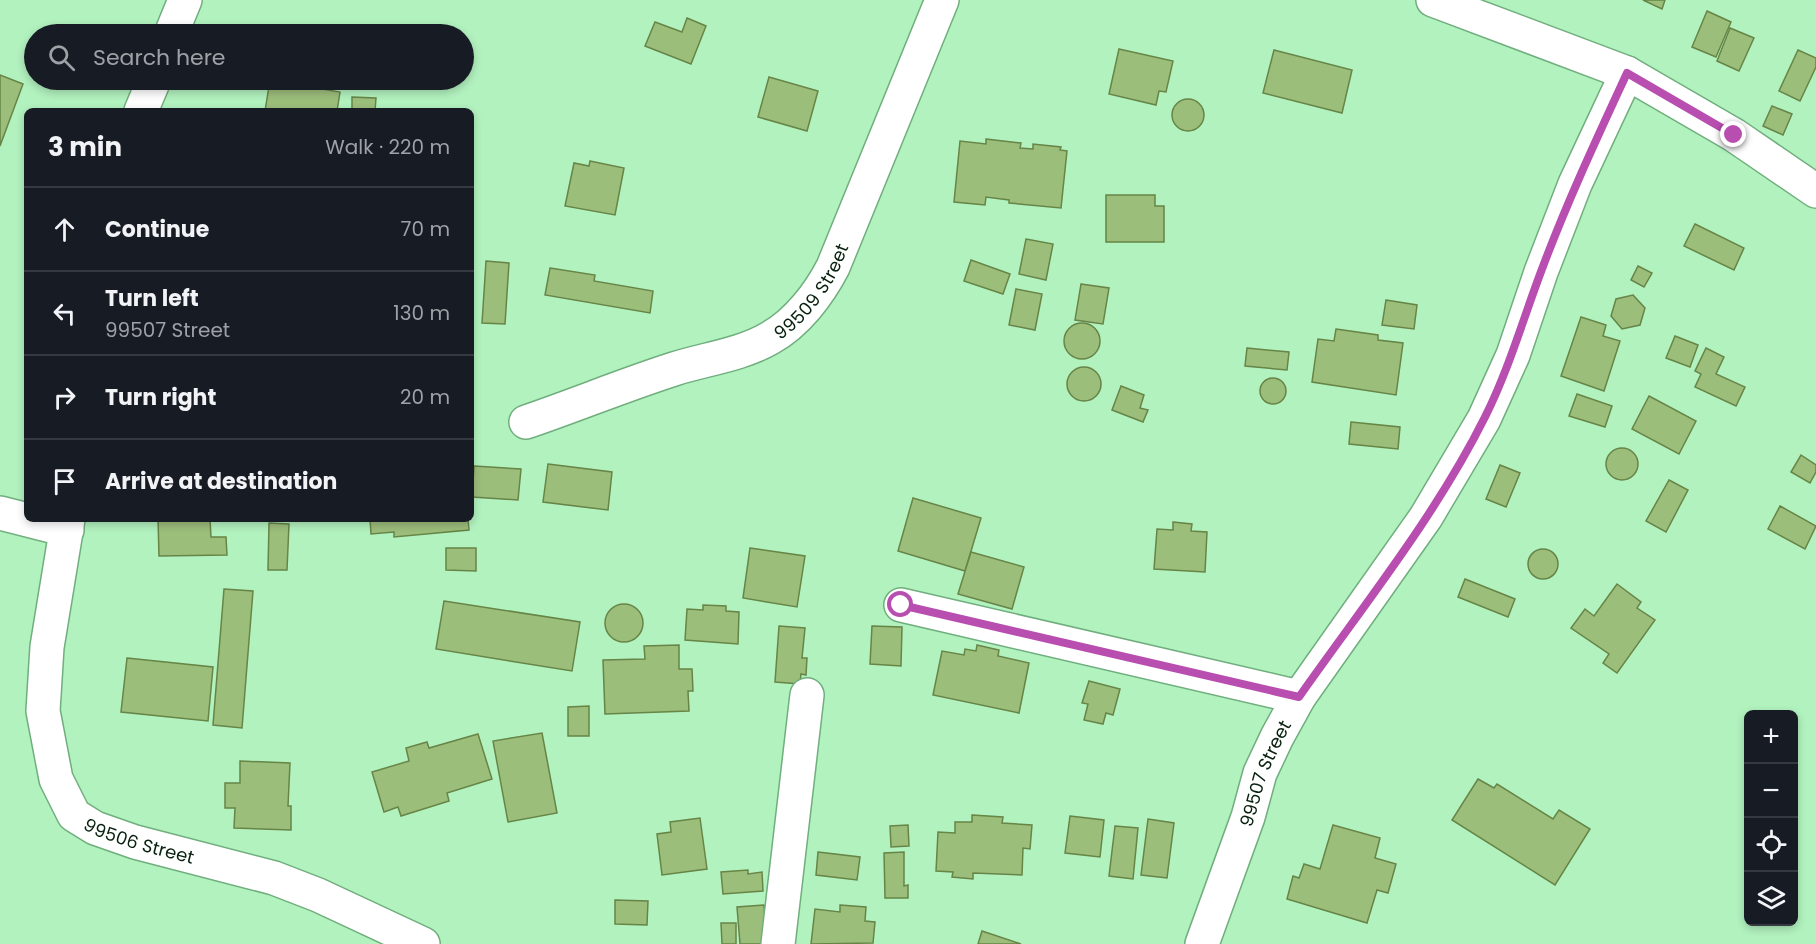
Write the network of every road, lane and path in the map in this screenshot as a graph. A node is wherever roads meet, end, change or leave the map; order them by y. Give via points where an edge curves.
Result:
1 (185, 0) edge
2 (942, 0) edge
3 (1433, 0) edge
4 (175, 24) edge
5 (1627, 73) junction
6 (150, 90) edge
7 (142, 108) edge
8 (1816, 191) edge
9 (526, 422) dead end
10 (0, 513) edge
11 (24, 517) edge
12 (51, 522) edge
13 (68, 525) edge
14 (901, 605) dead end
15 (807, 695) dead end
16 (1299, 697) junction
17 (423, 944) edge
18 (778, 944) edge
19 (1202, 944) edge

1 - 4 street
2 - 9 street, 99509 Street via 833,267 822,288 789,325 751,347 673,369
3 - 5 street
5 - 8 street via 1734,135
5 - 16 street, 99507 Street via 1575,184 1513,355 1484,419 1426,517
6 - 7 street
10 - 11 street
12 - 13 street
13 - 17 street, 99506 Street via 47,647 43,711 56,779 74,815 89,825 135,842 274,878 318,894
14 - 16 street
15 - 18 street
16 - 19 street, 99507 Street via 1260,773

